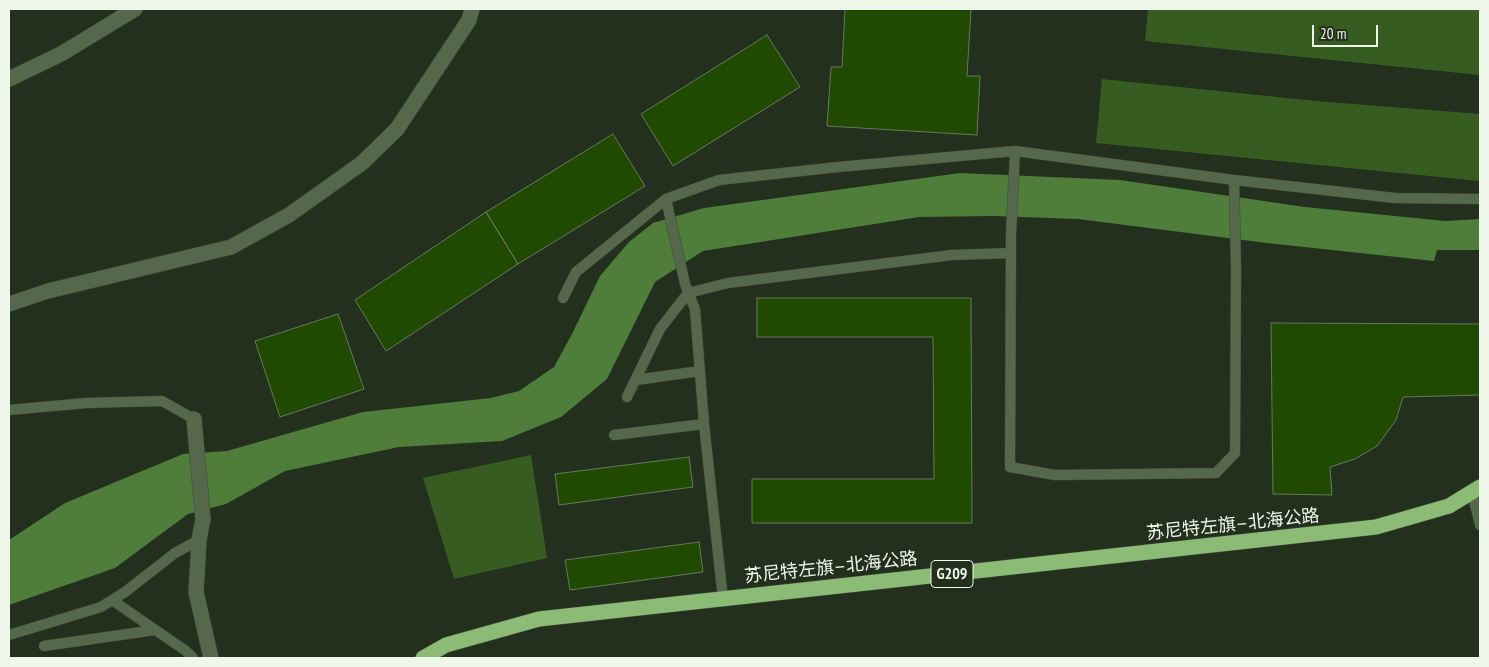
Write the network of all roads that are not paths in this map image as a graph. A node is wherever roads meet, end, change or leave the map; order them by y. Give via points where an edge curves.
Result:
1 (135, 9) edge
2 (472, 9) edge
3 (9, 79) edge
4 (1015, 151) junction
5 (1234, 180) junction
6 (666, 199) junction
7 (1480, 199) edge
8 (1011, 253) junction
9 (687, 288) junction
10 (563, 298) dead end
11 (9, 304) edge
12 (700, 371) junction
13 (636, 380) junction
14 (627, 397) dead end
15 (9, 410) edge
16 (194, 419) joint
17 (704, 424) junction
18 (614, 434) dead end
19 (1476, 490) edge
20 (1480, 525) edge
21 (199, 540) junction
22 (723, 599) junction
23 (112, 600) junction
24 (154, 630) junction
25 (9, 634) edge
26 (44, 646) dead end
27 (193, 658) edge
28 (211, 658) edge
29 (423, 658) edge

1 - 3 street via 61,54
2 - 11 street via 469,20 397,129 362,162 289,215 231,247 48,291
4 - 5 lane
4 - 6 lane via 719,180
4 - 8 lane
5 - 7 lane via 1395,198
5 - 8 lane via 1235,453 1216,473 1055,474 1010,467
6 - 9 lane
6 - 10 lane via 576,272
8 - 9 lane via 952,255
9 - 12 lane via 695,309
9 - 13 lane via 660,329
12 - 13 lane
12 - 17 lane
13 - 14 lane
15 - 16 lane via 162,401
16 - 21 street via 203,519
17 - 18 lane
17 - 22 lane
19 - 20 lane
19 - 22 highway, 苏尼特左旗—北海公路 / G209 via 1449,506 1376,527
21 - 23 lane via 175,553
21 - 28 street via 196,592
22 - 29 highway, 苏尼特左旗—北海公路 / G209 via 539,619 446,645
23 - 24 lane
23 - 25 lane via 101,607
24 - 26 lane
24 - 27 lane

